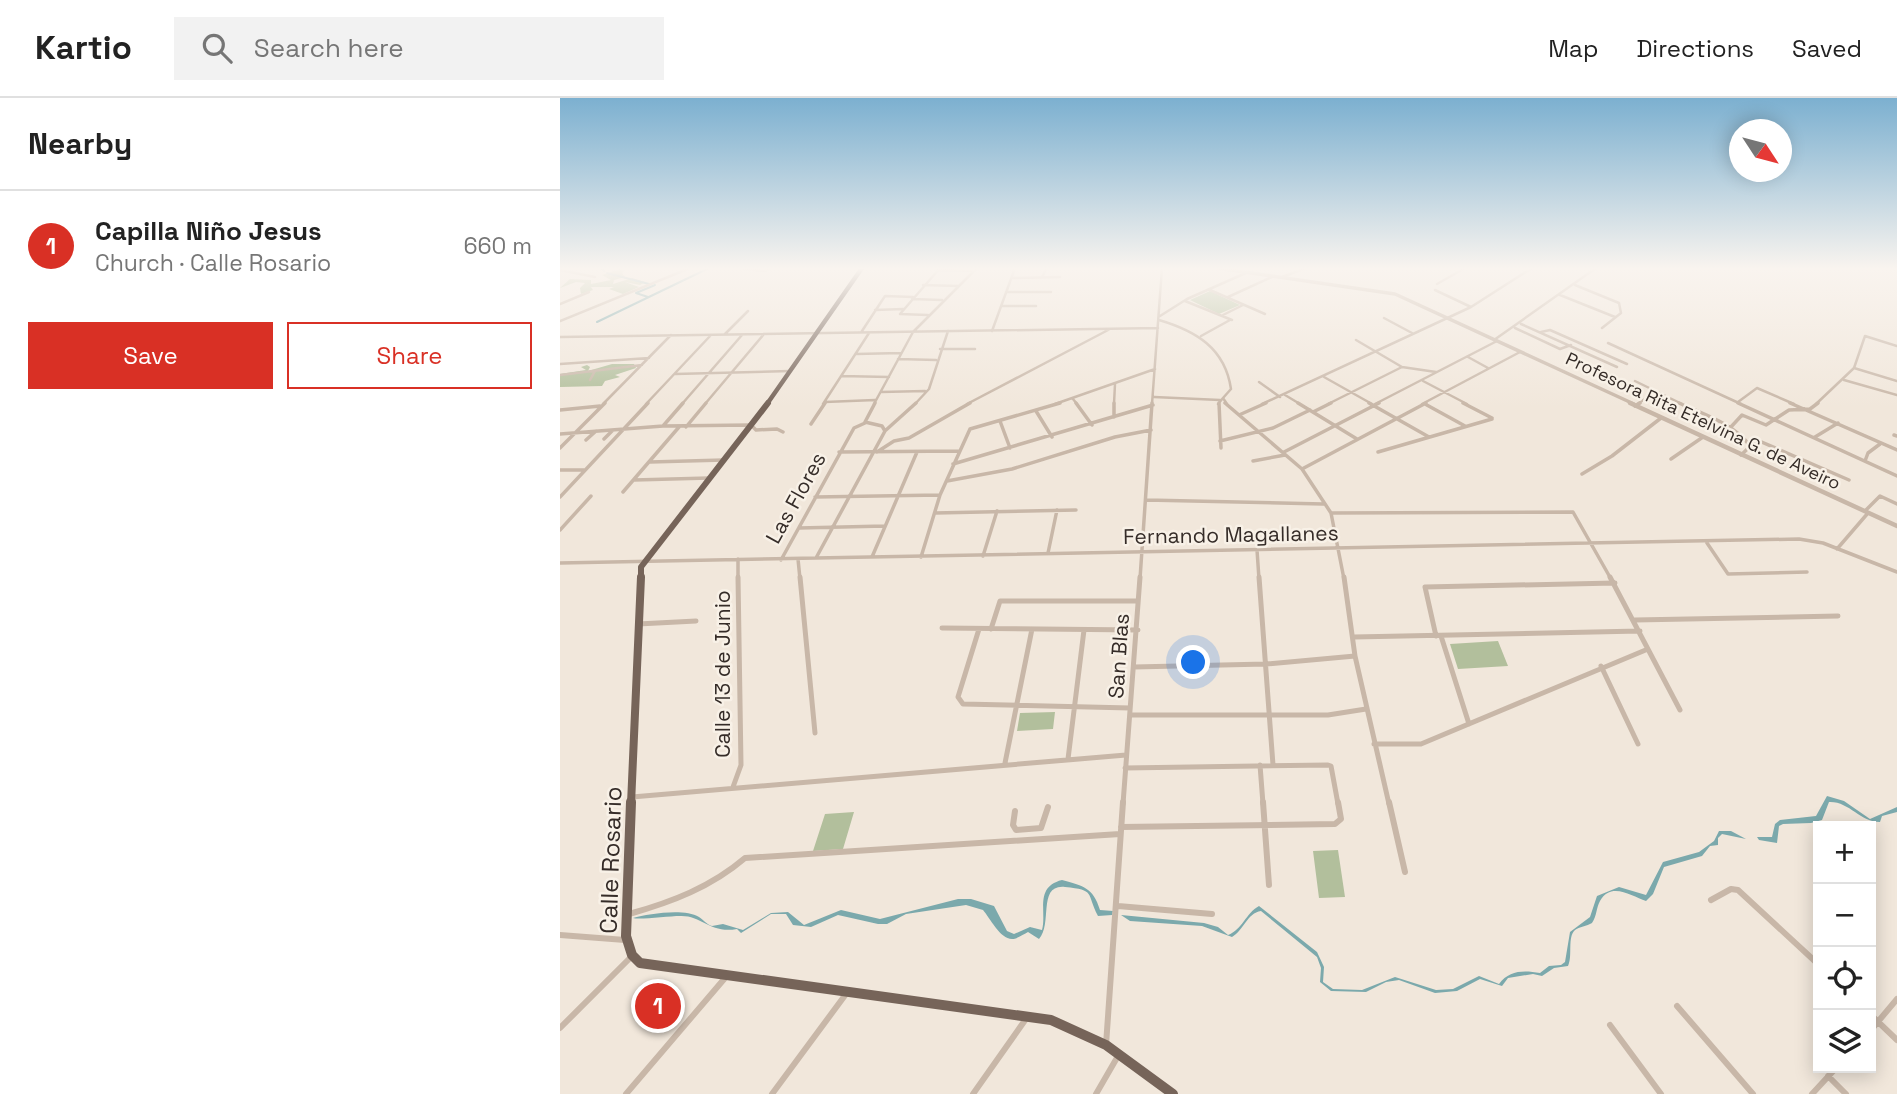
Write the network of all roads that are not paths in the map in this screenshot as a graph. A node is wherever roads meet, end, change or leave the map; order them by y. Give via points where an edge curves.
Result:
1 (745, 314) edge
2 (831, 314) edge
3 (872, 314) edge
4 (913, 314) edge
5 (999, 314) edge
6 (1159, 314) edge
7 (1164, 314) edge
8 (1440, 314) edge
9 (1455, 314) edge
10 (1533, 314) edge
11 (1610, 314) edge
12 (1619, 314) edge
13 (928, 315) joint
14 (1222, 315) edge
15 (1616, 317) junction
16 (1159, 318) junction
17 (1384, 318) dead end
18 (1448, 318) junction
19 (1520, 324) junction
20 (1111, 328) junction
21 (1158, 328) junction
22 (1514, 328) junction
23 (1602, 328) dead end
24 (948, 331) junction
25 (992, 331) junction
26 (862, 332) junction
27 (869, 332) junction
28 (913, 332) junction
29 (818, 333) junction
30 (1540, 333) junction
31 (725, 334) junction
32 (743, 334) junction
33 (765, 334) junction
34 (1413, 334) junction
35 (671, 335) junction
36 (711, 335) junction
37 (1200, 336) junction
38 (560, 337) edge
39 (1356, 340) dead end
40 (1496, 340) junction
41 (1578, 342) junction
42 (1608, 342) dead end
43 (1570, 346) junction
44 (1897, 346) edge
45 (940, 349) junction
46 (975, 349) dead end
47 (1376, 351) junction
48 (1520, 352) junction
49 (901, 353) junction
50 (855, 354) junction
51 (1467, 357) junction
52 (649, 358) junction
53 (898, 359) junction
54 (936, 360) junction
55 (581, 363) junction
56 (560, 364) edge
57 (1627, 364) dead end
58 (642, 365) junction
59 (1402, 367) junction
60 (1617, 367) dead end
61 (1489, 368) junction
62 (1854, 368) junction
63 (1155, 369) junction
64 (596, 370) junction
65 (791, 371) junction
66 (1437, 372) junction
67 (569, 373) junction
68 (709, 373) junction
69 (732, 373) junction
70 (675, 374) junction
71 (560, 375) edge
72 (841, 376) junction
73 (888, 377) junction
74 (1324, 377) junction
75 (590, 380) dead end
76 (1422, 380) junction
77 (1844, 380) junction
78 (1635, 381) dead end
79 (1897, 381) edge
80 (1259, 382) dead end
81 (1115, 384) junction
82 (926, 391) junction
83 (880, 392) junction
84 (1444, 392) junction
85 (1657, 392) junction
86 (1352, 393) junction
87 (1897, 395) edge
88 (1282, 396) junction
89 (1154, 397) junction
90 (1073, 399) junction
91 (1222, 399) junction
92 (876, 400) junction
93 (825, 402) junction
94 (1738, 402) junction
95 (1424, 404) junction
96 (1153, 405) junction
97 (1374, 405) junction
98 (601, 406) junction
99 (1635, 406) junction
100 (1807, 409) junction
101 (560, 410) edge
102 (1036, 411) junction
103 (1311, 411) junction
104 (1239, 415) junction
105 (1114, 417) junction
106 (1661, 418) junction
107 (1397, 419) junction
108 (1775, 419) junction
109 (1000, 421) junction
110 (865, 423) junction
111 (1838, 423) junction
112 (811, 424) dead end
113 (751, 425) junction
114 (1092, 425) junction
115 (1335, 425) junction
116 (663, 426) junction
117 (1465, 426) junction
118 (679, 427) junction
119 (686, 427) junction
120 (623, 428) junction
121 (1730, 428) junction
122 (597, 430) junction
123 (613, 430) junction
124 (1151, 430) junction
125 (577, 431) junction
126 (885, 431) junction
127 (783, 432) dead end
128 (1259, 432) junction
129 (560, 434) edge
130 (1052, 436) junction
131 (1429, 437) junction
132 (1703, 437) junction
133 (1815, 438) junction
134 (604, 439) dead end
135 (1357, 439) junction
136 (586, 440) dead end
137 (1220, 441) junction
138 (1881, 443) junction
139 (1750, 446) junction
140 (561, 447) edge
141 (1010, 448) junction
142 (1221, 448) dead end
143 (1897, 450) edge
144 (959, 451) junction
145 (839, 452) junction
146 (874, 452) junction
147 (917, 452) junction
148 (1378, 452) dead end
149 (1284, 454) junction
150 (1741, 454) junction
151 (1671, 459) dead end
152 (724, 460) junction
153 (1253, 461) dead end
154 (1865, 461) junction
155 (649, 462) junction
156 (952, 464) junction
157 (1302, 469) junction
158 (560, 470) edge
159 (585, 471) junction
160 (1582, 474) dead end
161 (1897, 476) edge
162 (709, 478) junction
163 (634, 480) junction
164 (1849, 480) dead end
165 (946, 481) junction
166 (623, 492) dead end
167 (898, 495) junction
168 (940, 495) junction
169 (591, 496) dead end
170 (849, 496) junction
171 (560, 497) edge
172 (815, 497) junction
173 (1146, 500) junction
174 (1324, 503) junction
175 (1897, 504) edge
176 (1057, 510) junction
177 (1076, 510) dead end
178 (997, 511) junction
179 (1867, 512) junction
180 (935, 513) junction
181 (1331, 513) junction
182 (885, 526) junction
183 (1897, 526) edge
184 (833, 527) junction
185 (799, 528) junction
186 (560, 530) edge
187 (1707, 543) junction
188 (1594, 544) junction
189 (1340, 549) junction
190 (1837, 549) junction
191 (1257, 550) junction
192 (1142, 552) junction
193 (1048, 553) junction
194 (984, 555) junction
195 (871, 557) junction
196 (920, 557) junction
197 (738, 559) junction
198 (781, 559) junction
199 (798, 559) junction
200 (815, 559) junction
201 (644, 561) junction
202 (560, 563) edge
203 (1807, 572) dead end
204 (1897, 572) edge
205 (1615, 583) junction
206 (1138, 601) junction
207 (1838, 616) dead end
208 (696, 621) dead end
209 (1635, 621) junction
210 (638, 624) junction
211 (942, 628) dead end
212 (979, 629) junction
213 (991, 629) junction
214 (1032, 629) junction
215 (1084, 630) junction
216 (1138, 630) junction
217 (1640, 631) junction
218 (1438, 636) junction
219 (1354, 637) junction
220 (1648, 649) junction
221 (1355, 656) junction
222 (1266, 664) junction
223 (1601, 666) junction
224 (1134, 667) junction
225 (1015, 706) junction
226 (1072, 708) junction
227 (1366, 709) junction
228 (1680, 710) dead end
229 (1130, 711) junction
230 (1269, 713) junction
231 (1469, 724) junction
232 (815, 733) dead end
233 (1374, 744) junction
234 (1638, 744) dead end
235 (1126, 755) junction
236 (1068, 759) junction
237 (1005, 763) junction
238 (1259, 765) junction
239 (1273, 765) junction
240 (1125, 768) junction
241 (733, 787) junction
242 (632, 797) junction
243 (1048, 807) dead end
244 (1015, 811) dead end
245 (1264, 826) junction
246 (1029, 829) junction
247 (1121, 830) junction
248 (1027, 841) junction
249 (1405, 872) dead end
250 (1269, 885) dead end
251 (1711, 900) dead end
252 (1118, 906) junction
253 (1212, 914) dead end
254 (627, 915) junction
255 (560, 935) edge
256 (626, 940) junction
257 (631, 957) junction
258 (1813, 959) edge
259 (725, 978) junction
260 (846, 993) junction
261 (1897, 999) edge
262 (1677, 1006) dead end
263 (1028, 1016) junction
264 (1878, 1022) junction
265 (1876, 1024) edge
266 (1610, 1025) dead end
267 (560, 1028) edge
268 (1897, 1041) edge
269 (1106, 1045) junction
270 (1118, 1055) junction
271 (1831, 1073) edge
272 (1828, 1076) junction
273 (626, 1094) edge
274 (772, 1094) edge
275 (972, 1094) edge
276 (1096, 1094) edge
277 (1173, 1094) edge
278 (1661, 1094) edge
279 (1753, 1094) edge
280 (1812, 1094) edge
281 (1846, 1094) edge

1 - 31 street
2 - 29 main road, Calle Rosario
3 - 26 street
4 - 13 street
5 - 25 street
6 - 16 street, San Blas
7 - 16 street
8 - 18 street, Profesora Rita Etelvina G. de Aveiro
9 - 18 street
10 - 19 street
11 - 15 street
12 - 15 street
13 - 28 street, Las Flores
14 - 37 street via 1231,320
15 - 23 street
16 - 21 street, San Blas
16 - 37 street
17 - 34 street
18 - 34 street
18 - 40 street, Profesora Rita Etelvina G. de Aveiro
19 - 22 street
19 - 30 street
20 - 21 street
20 - 25 street
20 - 146 street via 909,438
21 - 63 street, San Blas
22 - 40 street
22 - 43 street via 1560,349
24 - 25 street
24 - 28 street
24 - 45 street
26 - 27 street
26 - 29 street
27 - 28 street
27 - 50 street
28 - 49 street, Las Flores
29 - 33 street
29 - 65 main road, Calle Rosario
30 - 41 street via 1550,330
30 - 43 street
31 - 32 street
31 - 36 street
32 - 33 street
32 - 68 street
33 - 69 street
34 - 47 street
35 - 36 street
35 - 38 street
35 - 52 street
36 - 70 street
37 - 91 street via 1213,346 1229,371 1231,389
39 - 47 street
40 - 48 street, Profesora Rita Etelvina G. de Aveiro
40 - 51 street
41 - 43 street
41 - 57 street
42 - 94 street
43 - 60 street
44 - 62 street via 1865,336
45 - 46 street
45 - 54 street
47 - 59 street
47 - 74 street
48 - 61 street
48 - 99 street, Profesora Rita Etelvina G. de Aveiro
49 - 50 street
49 - 53 street, Las Flores
50 - 72 street
51 - 61 street
51 - 66 street
52 - 55 street
52 - 58 street
53 - 54 street
53 - 73 street, Las Flores
54 - 82 street
55 - 56 street
55 - 67 street
58 - 64 street
58 - 98 street
59 - 66 street
59 - 86 street
61 - 84 street
62 - 77 street
62 - 79 street
63 - 81 street
63 - 89 street, San Blas
64 - 67 street
64 - 75 street
65 - 69 street
65 - 113 main road, Calle Rosario
66 - 76 street
67 - 71 street
68 - 69 street
68 - 70 street
68 - 116 street
69 - 119 street
70 - 120 street
72 - 73 street
72 - 93 street
73 - 83 street, Las Flores
74 - 86 street
74 - 88 street
76 - 84 street
76 - 97 street
77 - 87 street
77 - 100 street
78 - 85 street
80 - 88 street
81 - 90 street
81 - 105 street
82 - 83 street
82 - 126 street
83 - 92 street, Las Flores
84 - 95 street
84 - 117 street via 1492,418
85 - 99 street
85 - 121 street
86 - 97 street
86 - 103 street
88 - 103 street
88 - 104 street
89 - 91 street
89 - 96 street, San Blas
90 - 102 street
90 - 114 street
91 - 104 street
91 - 137 street via 1218,408
92 - 93 street
92 - 110 street, Las Flores
93 - 112 street
94 - 100 street via 1758,388
94 - 108 street
95 - 107 street
95 - 117 street
96 - 105 street
96 - 124 street, San Blas
97 - 107 street
97 - 115 street
98 - 101 street
98 - 125 street
99 - 106 street, Profesora Rita Etelvina G. de Aveiro
100 - 108 street via 1789,410
100 - 111 street
102 - 109 street
102 - 130 street
103 - 115 street
103 - 128 street
104 - 128 street
105 - 114 street
106 - 132 street, Profesora Rita Etelvina G. de Aveiro
106 - 160 street
107 - 131 street
107 - 135 street
108 - 121 street via 1766,425 1742,415
108 - 133 street
109 - 141 street
109 - 144 street via 970,429
110 - 126 street via 882,426
110 - 145 street, Las Flores via 854,429
111 - 133 street
111 - 138 street
113 - 119 street
113 - 127 street via 756,430
113 - 152 main road, Calle Rosario
114 - 130 street
115 - 135 street
115 - 149 street
116 - 118 street
116 - 120 street
117 - 131 street
118 - 119 street
118 - 155 street
120 - 123 street
120 - 159 street
121 - 139 street
122 - 123 street
122 - 125 street
122 - 136 street
123 - 134 street
124 - 165 street via 1012,469
124 - 173 street, San Blas
125 - 129 street
125 - 140 street
126 - 146 street
128 - 137 street
128 - 149 street
130 - 141 street
131 - 148 street
132 - 150 street, Profesora Rita Etelvina G. de Aveiro
132 - 151 street
133 - 154 street
135 - 157 street
137 - 142 street
138 - 143 street
138 - 154 street
139 - 150 street
139 - 164 street via 1757,440
141 - 156 street
144 - 147 street
144 - 156 street
145 - 146 street
145 - 172 street, Las Flores
146 - 147 street
146 - 170 street
147 - 167 street
149 - 153 street
149 - 157 street
150 - 179 street, Profesora Rita Etelvina G. de Aveiro
152 - 155 street
152 - 162 main road, Calle Rosario
154 - 161 street
155 - 163 street
156 - 165 street
157 - 174 street
158 - 159 street
159 - 171 street
162 - 163 street
162 - 201 main road, Calle Rosario
163 - 166 street
165 - 168 street
167 - 168 street
167 - 170 street
167 - 182 street
168 - 180 street
169 - 186 street
170 - 172 street
170 - 184 street
172 - 185 street, Las Flores
173 - 174 street
173 - 192 street, San Blas
174 - 181 street
175 - 179 street via 1880,496
176 - 177 street
176 - 178 street
176 - 193 street
178 - 180 street
178 - 194 street
179 - 183 street, Profesora Rita Etelvina G. de Aveiro
179 - 190 street
180 - 196 street
181 - 188 street via 1569,511 1579,518
181 - 189 street
182 - 184 street
182 - 195 street
184 - 185 street
184 - 200 street
185 - 198 street, Las Flores
187 - 188 street, Fernando Magallanes
187 - 190 street, Fernando Magallanes via 1799,539
187 - 203 street via 1728,574
188 - 189 street, Fernando Magallanes
188 - 205 street
189 - 191 street, Fernando Magallanes
189 - 219 street
190 - 204 street, Fernando Magallanes
191 - 192 street, Fernando Magallanes
191 - 222 street
192 - 193 street, Fernando Magallanes
192 - 206 street, San Blas
193 - 194 street, Fernando Magallanes
194 - 196 street, Fernando Magallanes
195 - 196 street, Fernando Magallanes
195 - 200 street, Fernando Magallanes
197 - 198 street, Fernando Magallanes
197 - 201 street, Fernando Magallanes
197 - 241 street, Calle 13 de Junio via 741,765
198 - 199 street, Fernando Magallanes
199 - 200 street, Fernando Magallanes
199 - 232 street
201 - 202 street, Fernando Magallanes
201 - 210 main road, Calle Rosario via 639,575
205 - 209 street
205 - 218 street via 1425,587
206 - 213 street via 1000,601
206 - 216 street, San Blas
207 - 209 street
208 - 210 street
209 - 217 street
210 - 242 main road, Calle Rosario
211 - 212 street
212 - 213 street
212 - 225 street via 960,701
213 - 214 street
214 - 215 street
214 - 225 street
215 - 216 street
215 - 226 street
216 - 224 street, San Blas
217 - 218 street
217 - 220 street
218 - 219 street
218 - 231 street
219 - 221 street
220 - 223 street
220 - 228 street
221 - 222 street
221 - 227 street
222 - 224 street
222 - 230 street
223 - 231 street
223 - 234 street
224 - 229 street, San Blas
225 - 226 street
225 - 237 street
226 - 229 street
226 - 236 street
227 - 230 street via 1328,715
227 - 233 street
229 - 230 street
229 - 235 street, San Blas
230 - 239 street
231 - 233 street via 1421,744
233 - 249 street
235 - 236 street
235 - 240 street, San Blas
236 - 237 street
237 - 241 street
238 - 239 street
238 - 240 street
238 - 245 street
239 - 245 street via 1331,766 1341,819 1335,824
240 - 247 street, San Blas
241 - 242 street
242 - 254 main road, Calle Rosario
243 - 246 street via 1044,827
244 - 246 street via 1014,828
245 - 247 street
245 - 250 street
246 - 248 street
247 - 248 street
247 - 252 street, San Blas
248 - 254 street via 745,858 732,871 690,895
251 - 258 street via 1738,890
252 - 253 street
252 - 269 street, San Blas
254 - 256 main road, Calle Rosario
255 - 256 street
256 - 257 main road, Calle Rosario
257 - 259 main road, Calle Rosario via 647,966
257 - 267 street
259 - 260 main road, Calle Rosario
259 - 273 street
260 - 263 main road, Calle Rosario
260 - 274 street
261 - 264 street
262 - 279 street
263 - 269 main road, Calle Rosario via 1065,1024
263 - 275 street
264 - 265 street
264 - 268 street
266 - 278 street
269 - 270 main road, Calle Rosario
270 - 276 street
270 - 277 main road, Calle Rosario
271 - 272 street
272 - 280 street
272 - 281 street

